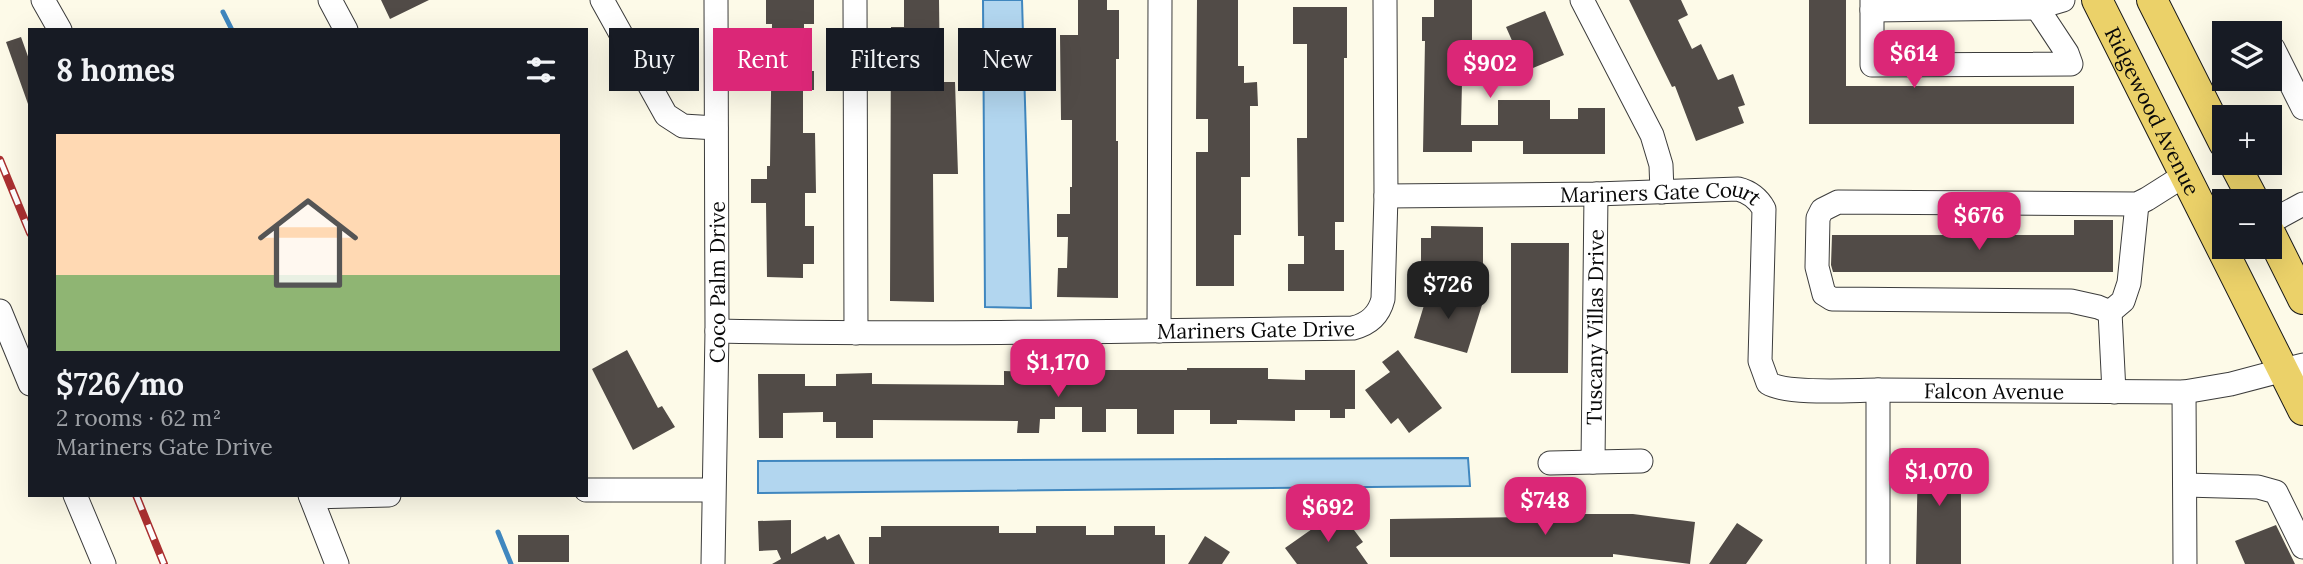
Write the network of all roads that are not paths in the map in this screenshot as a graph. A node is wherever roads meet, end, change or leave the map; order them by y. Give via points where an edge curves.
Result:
1 (43, 0) edge
2 (330, 0) edge
3 (602, 0) edge
4 (716, 0) edge
5 (855, 0) edge
6 (1160, 0) edge
7 (1385, 0) edge
8 (1582, 0) edge
9 (2063, 0) edge
10 (2097, 0) edge
11 (2152, 0) edge
12 (2034, 4) edge
13 (1872, 5) edge
14 (1920, 5) edge
15 (59, 28) edge
16 (345, 28) edge
17 (2282, 66) edge
18 (2303, 108) edge
19 (2212, 119) edge
20 (716, 128) junction
21 (2185, 175) junction
22 (1662, 192) junction
23 (1596, 194) junction
24 (1386, 196) junction
25 (2137, 204) junction
26 (2303, 204) edge
27 (2282, 215) edge
28 (2282, 257) edge
29 (2303, 299) edge
30 (0, 311) edge
31 (2110, 312) junction
32 (717, 331) junction
33 (1159, 331) junction
34 (856, 333) junction
35 (2293, 367) edge
36 (28, 379) edge
37 (1878, 390) junction
38 (2114, 392) junction
39 (2184, 392) junction
40 (2303, 410) edge
41 (1641, 461) dead end
42 (1593, 462) junction
43 (1550, 463) dead end
44 (2185, 485) junction
45 (592, 490) edge
46 (713, 490) junction
47 (76, 497) edge
48 (310, 497) edge
49 (2303, 547) edge
50 (104, 564) edge
51 (337, 564) edge
52 (713, 564) edge
53 (1878, 564) edge
54 (2185, 564) edge

1 - 15 street
2 - 16 street
3 - 20 street via 666,115 683,125
4 - 20 street, Coco Palm Drive
5 - 34 street
6 - 33 street
7 - 24 street, Mariners Gate Drive
8 - 22 street via 1652,135 1661,165
9 - 12 street
10 - 21 main road, Ridgewood Avenue
11 - 19 main road
12 - 13 street via 2070,64 1872,65
12 - 14 street
13 - 14 street
17 - 18 street
20 - 32 street, Coco Palm Drive
21 - 25 street
21 - 35 main road, Ridgewood Avenue
22 - 23 street, Mariners Gate Court
22 - 37 street, Mariners Gate Court via 1738,189 1759,201 1763,209 1760,361 1768,383 1805,390
23 - 24 street, Mariners Gate Court
23 - 42 street, Tuscany Villas Drive
24 - 33 street, Mariners Gate Drive via 1383,299 1377,315 1367,323 1353,328
25 - 31 street via 2129,283 2123,301
25 - 31 street via 1838,202 1822,210 1818,218 1817,267 1824,294 1832,299 2070,301
26 - 27 street
28 - 29 main road
30 - 36 street
31 - 38 street
32 - 34 street, Mariners Gate Drive
32 - 46 street, Coco Palm Drive
33 - 34 street, Mariners Gate Drive
35 - 39 street, Falcon Avenue
35 - 40 main road, Ridgewood Avenue
37 - 38 street, Falcon Avenue
37 - 53 street
38 - 39 street, Falcon Avenue
39 - 44 street
41 - 42 street
42 - 43 street
44 - 49 street via 2258,487 2276,492
44 - 54 street
45 - 46 street
46 - 52 street, Coco Palm Drive
47 - 50 street
48 - 51 street

